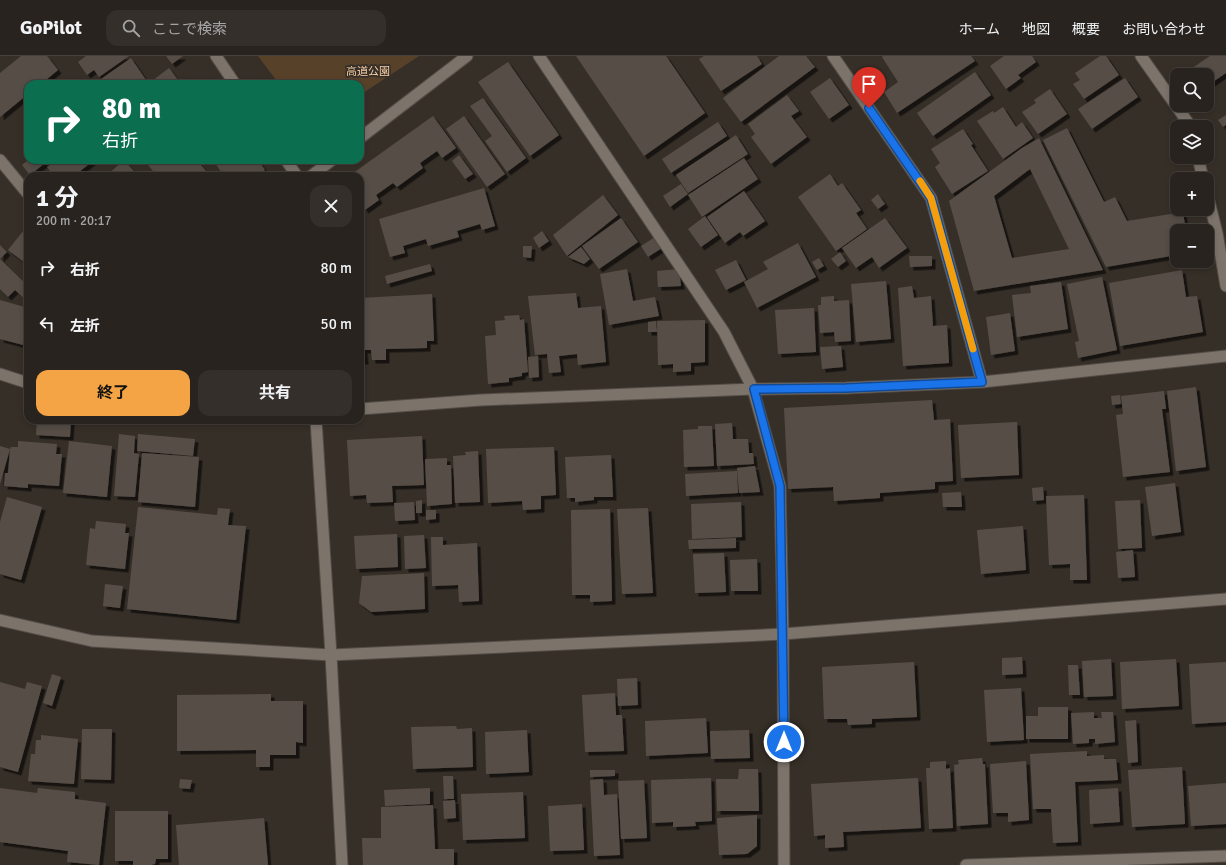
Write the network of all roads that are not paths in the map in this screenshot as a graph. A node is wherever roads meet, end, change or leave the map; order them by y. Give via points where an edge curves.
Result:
1 (216, 56) edge
2 (467, 56) edge
3 (539, 56) edge
4 (833, 56) edge
5 (1141, 56) edge
6 (232, 80) edge
7 (1187, 120) edge
8 (364, 135) edge
9 (0, 160) edge
10 (327, 164) edge
11 (316, 172) edge
12 (24, 189) edge
13 (1213, 216) edge
14 (1226, 286) edge
15 (1226, 356) edge
16 (0, 374) edge
17 (24, 382) edge
18 (982, 382) junction
19 (754, 389) junction
20 (364, 409) edge
21 (316, 424) edge
22 (1226, 599) edge
23 (0, 620) edge
24 (783, 634) junction
25 (331, 655) junction
26 (1226, 856) edge
27 (342, 865) edge
28 (784, 865) edge
29 (966, 865) edge

1 - 6 street
2 - 8 street
3 - 19 street via 724,332
4 - 18 street via 931,198
5 - 7 street
9 - 12 street
10 - 11 street
13 - 14 street
15 - 18 street
16 - 17 street
18 - 19 street
19 - 20 street via 481,400
19 - 24 street via 780,486
21 - 25 street
22 - 24 street
23 - 25 street via 92,641
24 - 25 street
24 - 28 street
25 - 27 street
26 - 29 street

